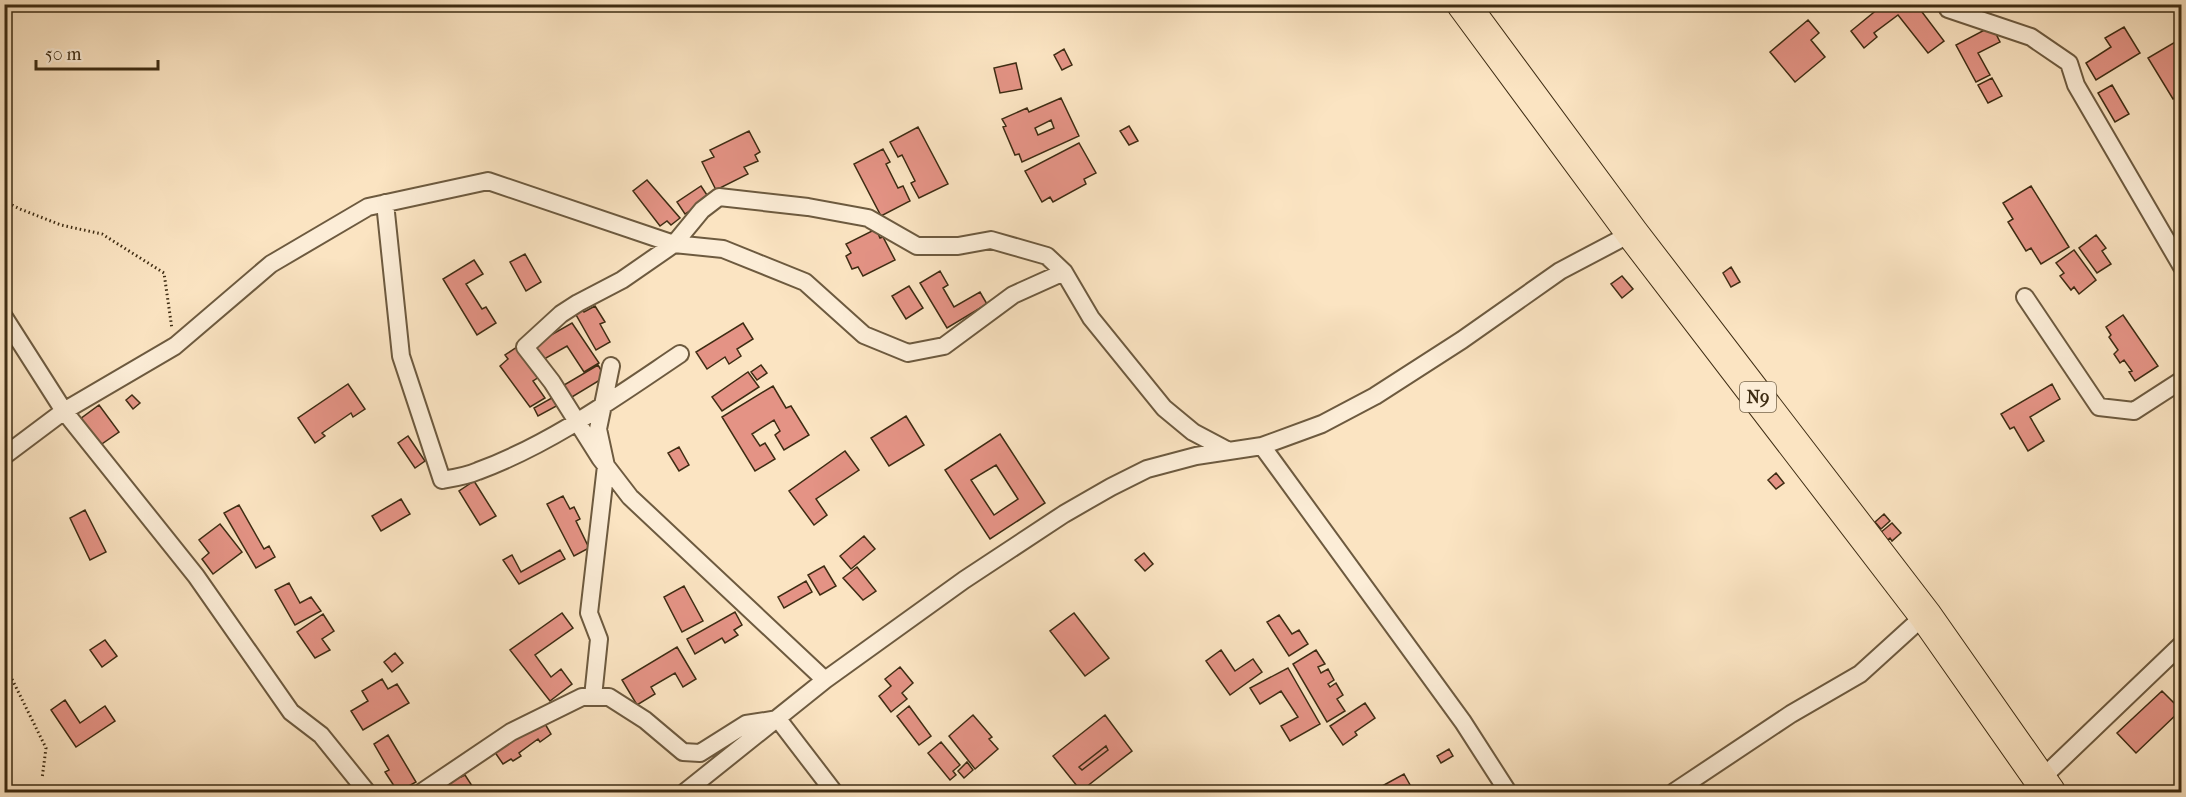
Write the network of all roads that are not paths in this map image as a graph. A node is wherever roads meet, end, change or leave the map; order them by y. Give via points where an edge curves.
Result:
1 (1463, 4) edge
2 (1948, 9) dead end
3 (385, 203) junction
4 (1632, 233) junction
5 (674, 244) junction
6 (2181, 267) edge
7 (1064, 272) junction
8 (2025, 297) dead end
9 (4, 317) edge
10 (680, 354) dead end
11 (611, 366) dead end
12 (2181, 380) edge
13 (603, 405) junction
14 (64, 411) junction
15 (576, 422) junction
16 (1262, 446) junction
17 (1227, 450) junction
18 (4, 456) edge
19 (606, 466) junction
20 (1925, 615) junction
21 (2181, 644) edge
22 (825, 680) junction
23 (593, 697) junction
24 (778, 719) junction
25 (2045, 786) edge
26 (367, 792) edge
27 (423, 792) edge
28 (685, 792) edge
29 (834, 792) edge
30 (1508, 792) edge
31 (1674, 792) edge

1 - 4 highway, N9
2 - 6 street via 2031,37 2069,63 2076,85
3 - 5 street via 488,181
3 - 14 street via 368,207 271,264 175,346
3 - 15 street via 401,356 442,480 476,472
4 - 16 street via 1560,271 1376,396 1322,424
4 - 20 highway, N9
5 - 7 street via 702,210 719,197 738,198 868,218 917,246 958,246 992,240 1047,256
5 - 7 street via 723,249 805,282 864,335 908,353 944,346 1012,296
5 - 15 street via 622,280 561,314 525,347
7 - 17 street via 1091,318 1164,408 1193,432
8 - 12 street via 2099,407 2134,411
9 - 14 street
10 - 13 street
11 - 13 street
13 - 15 street
13 - 19 street via 598,429
14 - 18 street
14 - 26 street via 196,576 291,712 321,735
15 - 19 street
16 - 17 street
16 - 30 street via 1463,722
17 - 22 street via 1147,469 1111,487 964,580
19 - 22 street via 630,497
19 - 23 street via 589,614 599,639
20 - 25 highway, N9
20 - 31 street via 1860,674 1791,714
21 - 25 street
22 - 24 street
23 - 24 street via 609,697 645,720 683,752 700,753 746,724
23 - 27 street via 582,697 511,732
24 - 28 street
24 - 29 street

